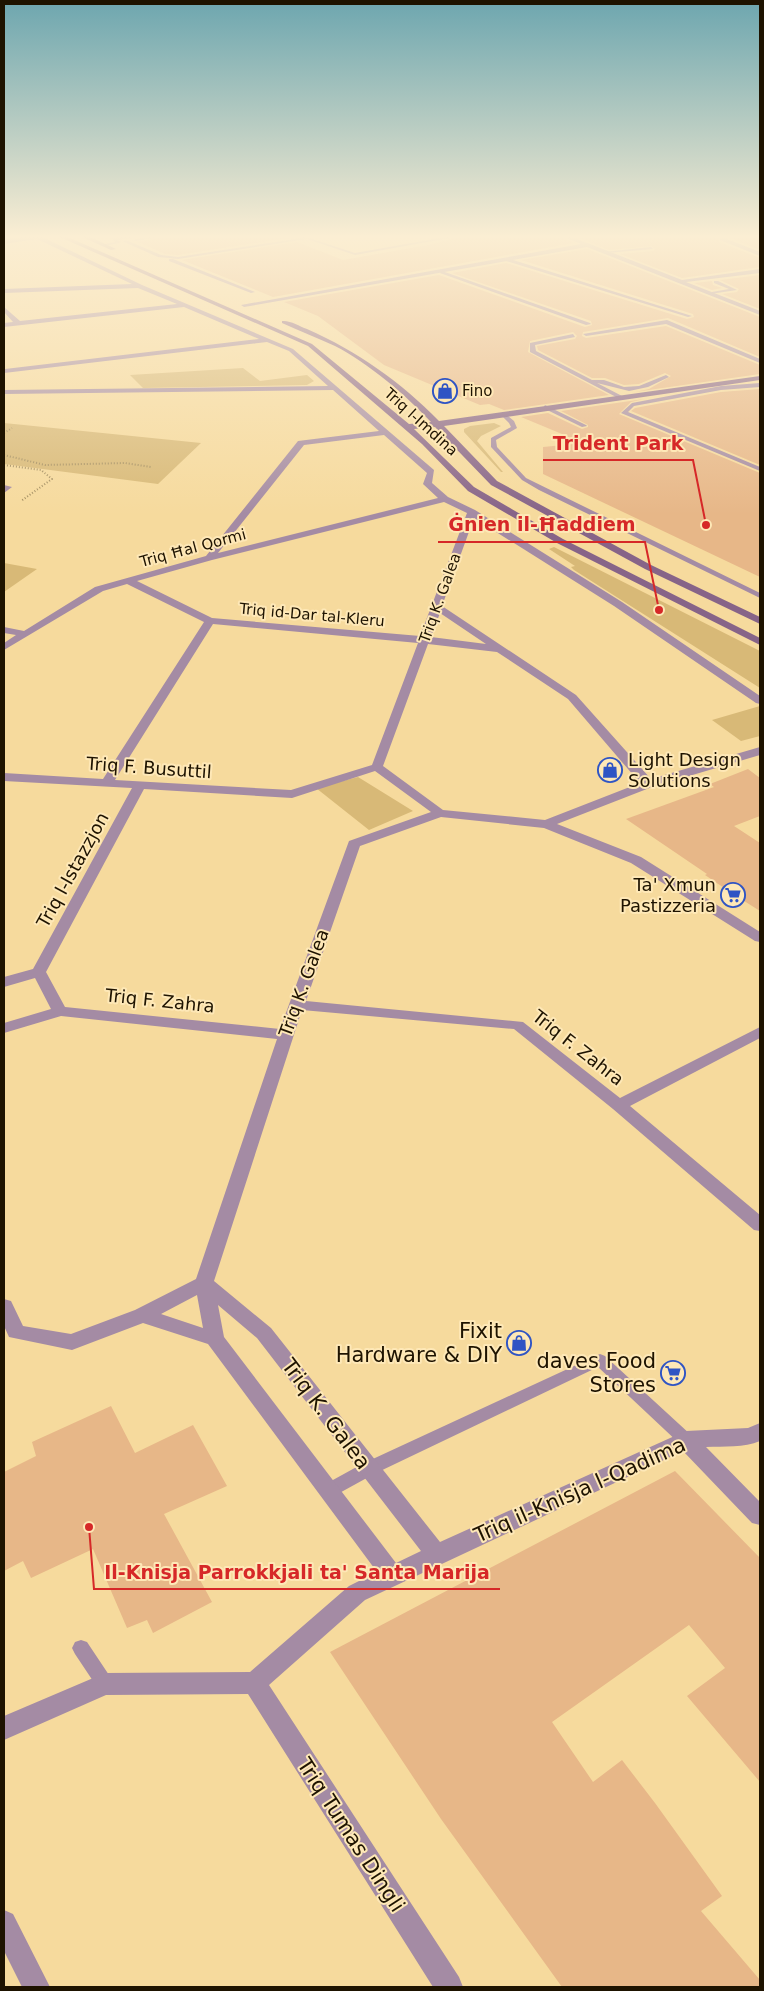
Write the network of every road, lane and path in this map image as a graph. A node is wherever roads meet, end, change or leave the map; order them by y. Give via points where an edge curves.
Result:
1 (241, 328) edge
2 (271, 328) edge
3 (298, 328) edge
4 (627, 328) edge
5 (681, 328) edge
6 (586, 334) dead end
7 (573, 336) dead end
8 (270, 340) junction
9 (533, 352) junction
10 (526, 353) dead end
11 (760, 361) edge
12 (4, 371) edge
13 (666, 377) dead end
14 (10, 378) dead end
15 (760, 378) edge
16 (590, 382) junction
17 (760, 384) edge
18 (16, 385) dead end
19 (336, 388) junction
20 (4, 392) edge
21 (21, 392) junction
22 (620, 397) junction
23 (545, 407) junction
24 (503, 414) junction
25 (438, 424) junction
26 (584, 426) dead end
27 (407, 427) junction
28 (12, 428) dead end
29 (387, 432) junction
30 (4, 433) edge
31 (4, 454) edge
32 (4, 465) edge
33 (151, 467) dead end
34 (760, 469) edge
35 (4, 487) edge
36 (4, 491) edge
37 (422, 491) junction
38 (446, 500) junction
39 (16, 505) dead end
40 (404, 509) junction
41 (472, 512) junction
42 (209, 558) junction
43 (129, 581) junction
44 (760, 596) edge
45 (436, 606) junction
46 (210, 621) junction
47 (760, 621) edge
48 (4, 630) edge
49 (25, 634) junction
50 (425, 640) junction
51 (760, 642) edge
52 (4, 647) edge
53 (501, 649) junction
54 (760, 701) edge
55 (760, 751) edge
56 (377, 767) junction
57 (4, 777) edge
58 (107, 783) junction
59 (648, 784) junction
60 (140, 785) junction
61 (440, 813) junction
62 (546, 824) junction
63 (760, 938) edge
64 (38, 972) junction
65 (4, 982) edge
66 (296, 1004) junction
67 (60, 1011) junction
68 (4, 1028) edge
69 (760, 1032) edge
70 (286, 1035) junction
71 (619, 1105) junction
72 (760, 1225) edge
73 (204, 1283) junction
74 (4, 1306) edge
75 (142, 1315) junction
76 (215, 1339) junction
77 (760, 1431) edge
78 (686, 1440) junction
79 (368, 1469) junction
80 (328, 1491) junction
81 (760, 1516) edge
82 (437, 1555) junction
83 (392, 1574) junction
84 (81, 1648) dead end
85 (105, 1684) junction
86 (254, 1684) junction
87 (4, 1728) edge
88 (4, 1923) edge
89 (36, 1987) edge
90 (449, 1987) edge

1 - 8 street
2 - 27 main road, Triq l-Imdina via 310,345
3 - 25 main road, Triq l-Imdina via 338,345 365,362
4 - 6 lane
5 - 11 lane
7 - 9 lane via 532,344
8 - 12 street
8 - 19 street via 291,350
9 - 10 lane
9 - 16 lane
12 - 14 street
13 - 16 lane via 624,389 604,380
15 - 22 main road
16 - 22 lane
17 - 34 lane via 632,404 624,413
18 - 21 street
19 - 21 street
19 - 29 street
20 - 21 street
22 - 23 main road
23 - 24 main road
23 - 26 lane
24 - 25 main road
24 - 44 lane via 514,428 493,439 494,447 524,479
25 - 27 main road
25 - 47 main road, Triq l-Imdina via 494,484 648,567
27 - 51 main road, Triq l-Imdina via 471,489 560,541
28 - 30 path
29 - 37 street via 431,472
29 - 42 street via 301,443
31 - 33 path via 46,465 127,463
32 - 39 path via 41,470 52,478
35 - 36 lane via 9,487
37 - 38 street
37 - 40 street
38 - 40 street, Triq Ħal Qormi
38 - 41 street
40 - 42 street, Triq Ħal Qormi
41 - 45 street, Triq K. Galea
41 - 54 street via 618,604
42 - 43 street, Triq Ħal Qormi
43 - 46 street, Triq id-Dar tal-Kleru
43 - 49 street, Triq Ħal Qormi via 99,589
45 - 50 street, Triq K. Galea
45 - 53 street
46 - 50 street, Triq id-Dar tal-Kleru
46 - 58 street
48 - 49 street
49 - 52 street, Triq Ħal Qormi
50 - 53 street, Triq id-Dar tal-Kleru
50 - 56 street, Triq K. Galea
53 - 59 street via 572,697
55 - 59 street
56 - 60 street, Triq F. Busuttil via 292,794
56 - 61 street
57 - 58 street, Triq F. Busuttil
58 - 60 street, Triq F. Busuttil
59 - 62 street
60 - 64 street, Triq l-Istazzjon
61 - 62 street
61 - 66 street, Triq K. Galea via 354,844
62 - 63 street via 636,860
64 - 65 street
64 - 67 street
66 - 70 street, Triq K. Galea
66 - 71 street, Triq F. Zahra via 518,1025
67 - 68 street
67 - 70 street, Triq F. Zahra
69 - 71 street
70 - 73 street, Triq K. Galea
71 - 72 street, Triq F. Zahra
73 - 75 street
73 - 76 street, Triq K. Galea
73 - 79 street, Triq K. Galea via 264,1333
74 - 75 street via 16,1332 72,1342
75 - 76 street
76 - 80 street, Triq K. Galea
77 - 78 street, Triq il-Knisja l-Qadima via 750,1436
78 - 79 lane via 600,1360
78 - 81 street
78 - 82 street, Triq il-Knisja l-Qadima
79 - 80 lane
79 - 82 street, Triq K. Galea
80 - 83 street, Triq K. Galea
82 - 83 street, Triq il-Knisja l-Qadima
83 - 86 street, Triq il-Knisja l-Qadima via 357,1593
84 - 85 lane
85 - 86 street
85 - 87 street
86 - 90 street, Triq Tumas Dingli
88 - 89 street

